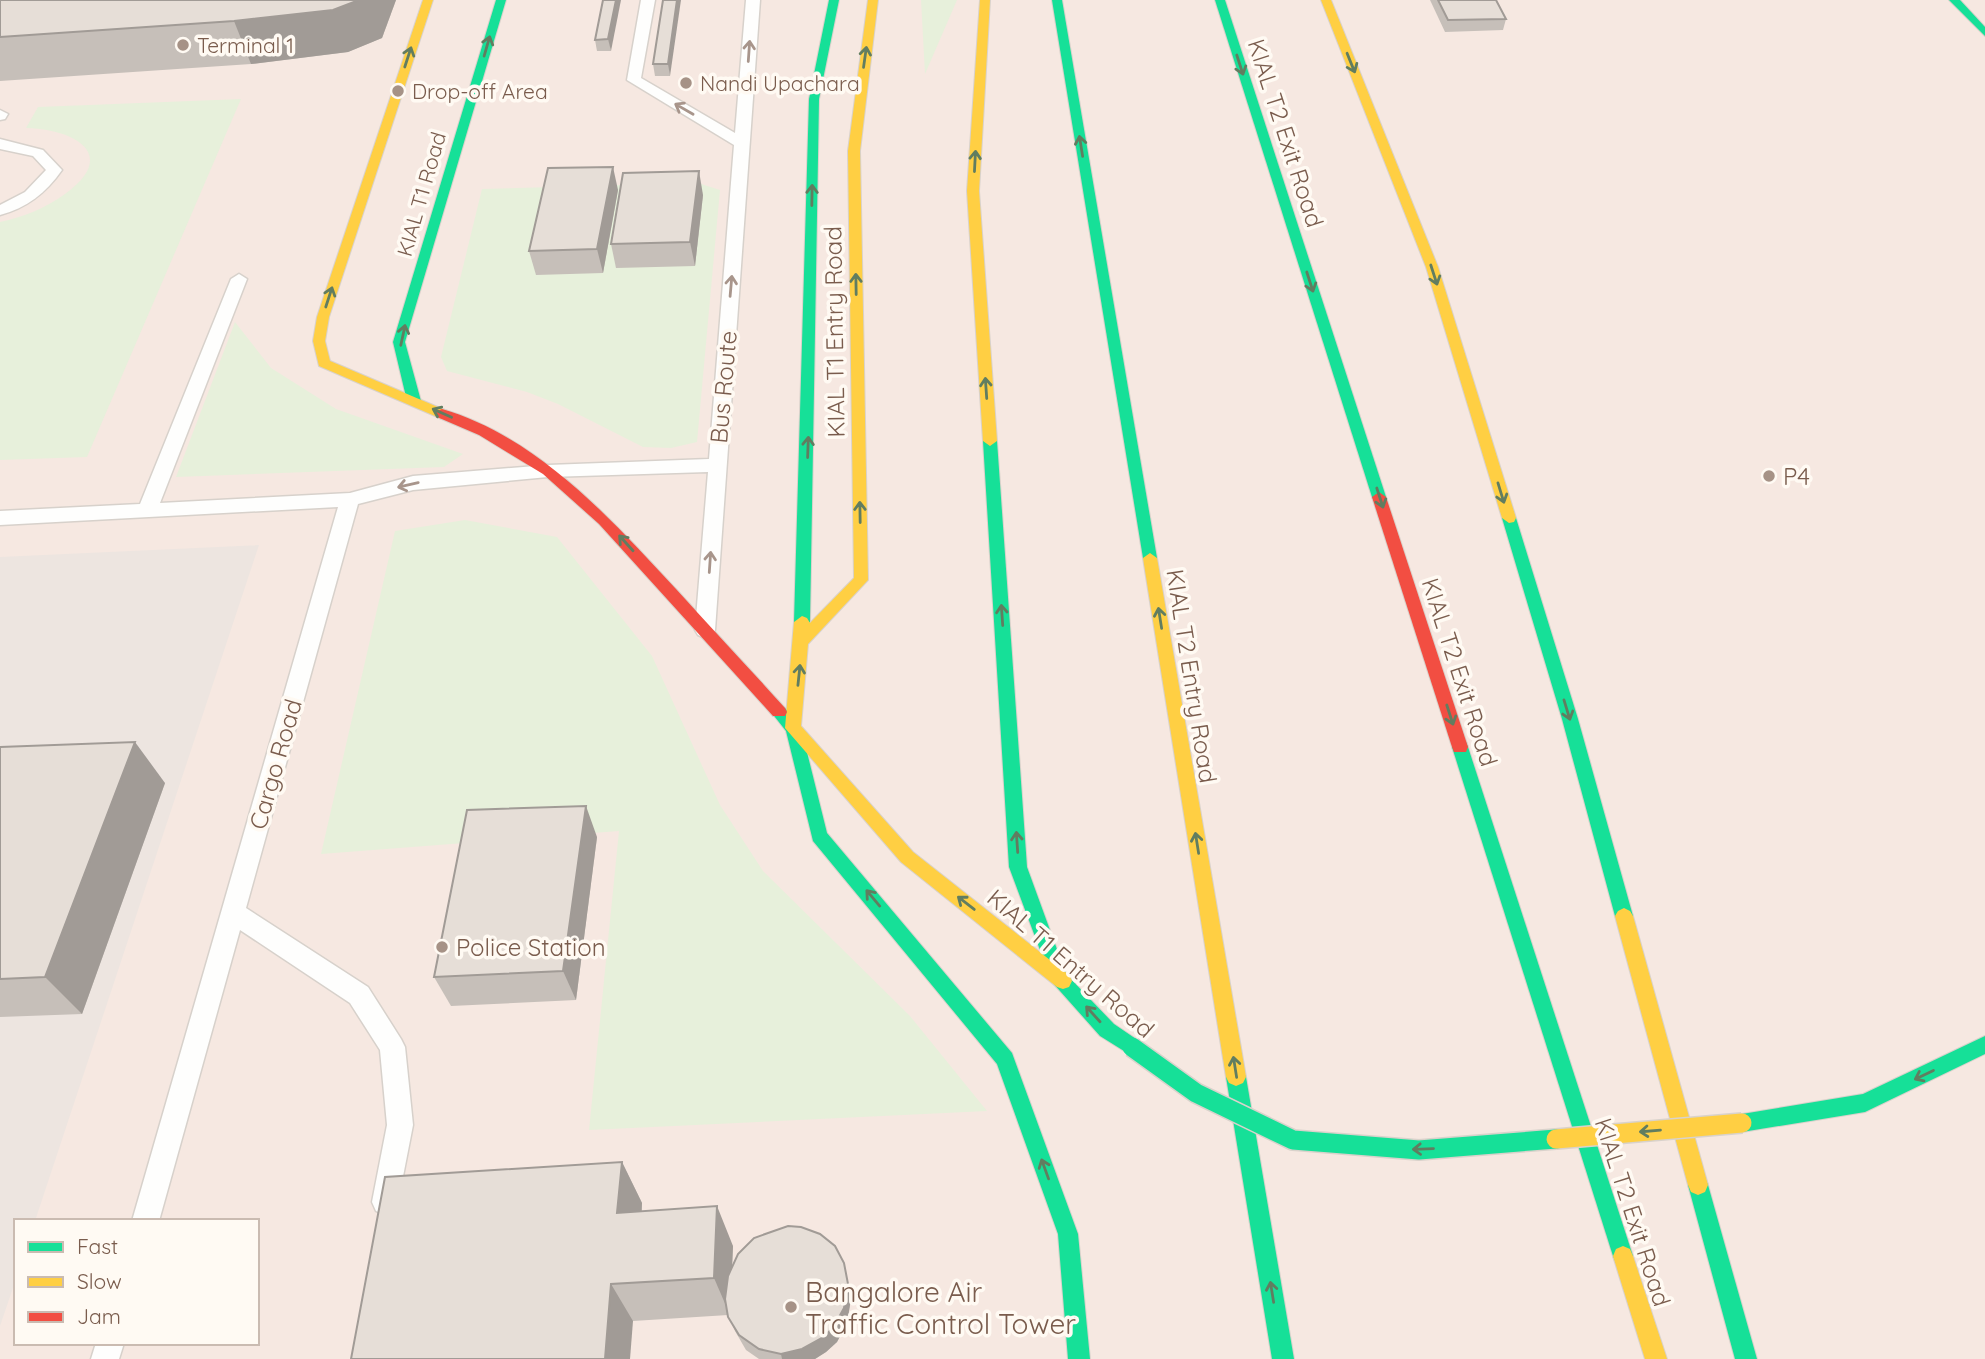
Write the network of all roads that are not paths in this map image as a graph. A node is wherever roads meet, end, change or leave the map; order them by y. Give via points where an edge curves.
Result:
1 (428, 0) edge
2 (501, 0) edge
3 (648, 0) edge
4 (753, 0) edge
5 (834, 0) edge
6 (873, 0) edge
7 (985, 0) edge
8 (1057, 0) edge
9 (1220, 0) edge
10 (1326, 0) edge
11 (1954, 0) edge
12 (1985, 33) edge
13 (0, 144) edge
14 (743, 144) junction
15 (0, 210) edge
16 (239, 279) dead end
17 (414, 401) junction
18 (717, 465) junction
19 (548, 471) junction
20 (350, 500) junction
21 (147, 511) junction
22 (0, 518) edge
23 (705, 630) junction
24 (802, 640) junction
25 (793, 728) junction
26 (233, 913) junction
27 (1058, 976) junction
28 (1985, 1045) edge
29 (146, 1219) edge
30 (382, 1221) edge
31 (1079, 1359) edge
32 (1283, 1359) edge
33 (1656, 1359) edge
34 (1746, 1359) edge

17 -> 1 main road, KIAL T1 Entry Road via 324,363 319,341
17 -> 2 main road, KIAL T1 Road via 400,342
14 -> 3 lane via 634,80
14 -> 4 lane, Bus Route
24 -> 5 main road, KIAL T1 Entry Road via 814,99
24 -> 6 main road, KIAL T1 Entry Road via 861,580 854,151
27 -> 7 main road via 1018,867 973,191
32 -> 8 main road, KIAL T2 Entry Road
9 -> 33 main road, KIAL T2 Exit Road
10 -> 34 main road via 1436,280 1570,719
11 - 12 main road
13 - 15 lane via 33,149 50,161 54,170 26,198
18 -> 14 lane, Bus Route
16 - 21 lane
19 -> 17 main road, KIAL T1 Entry Road via 484,432
18 - 19 lane
23 -> 18 lane, Bus Route
19 -> 20 lane via 413,482
23 -> 19 main road, KIAL T1 Entry Road via 604,520
20 - 21 lane
20 - 26 lane, Cargo Road
21 - 22 lane
23 - 25 main road, KIAL T1 Entry Road
25 -> 24 main road, KIAL T1 Entry Road
27 -> 25 main road, KIAL T1 Entry Road via 908,857
31 -> 25 main road, KIAL T1 Entry Road via 1068,1234 1005,1059 819,836
26 - 29 lane, Cargo Road
26 - 30 lane via 359,995 392,1047 400,1125
28 -> 27 main road, KIAL T1 Entry Road, bridge via 1865,1103 1742,1123 1419,1150 1293,1140 1196,1093 1107,1030

